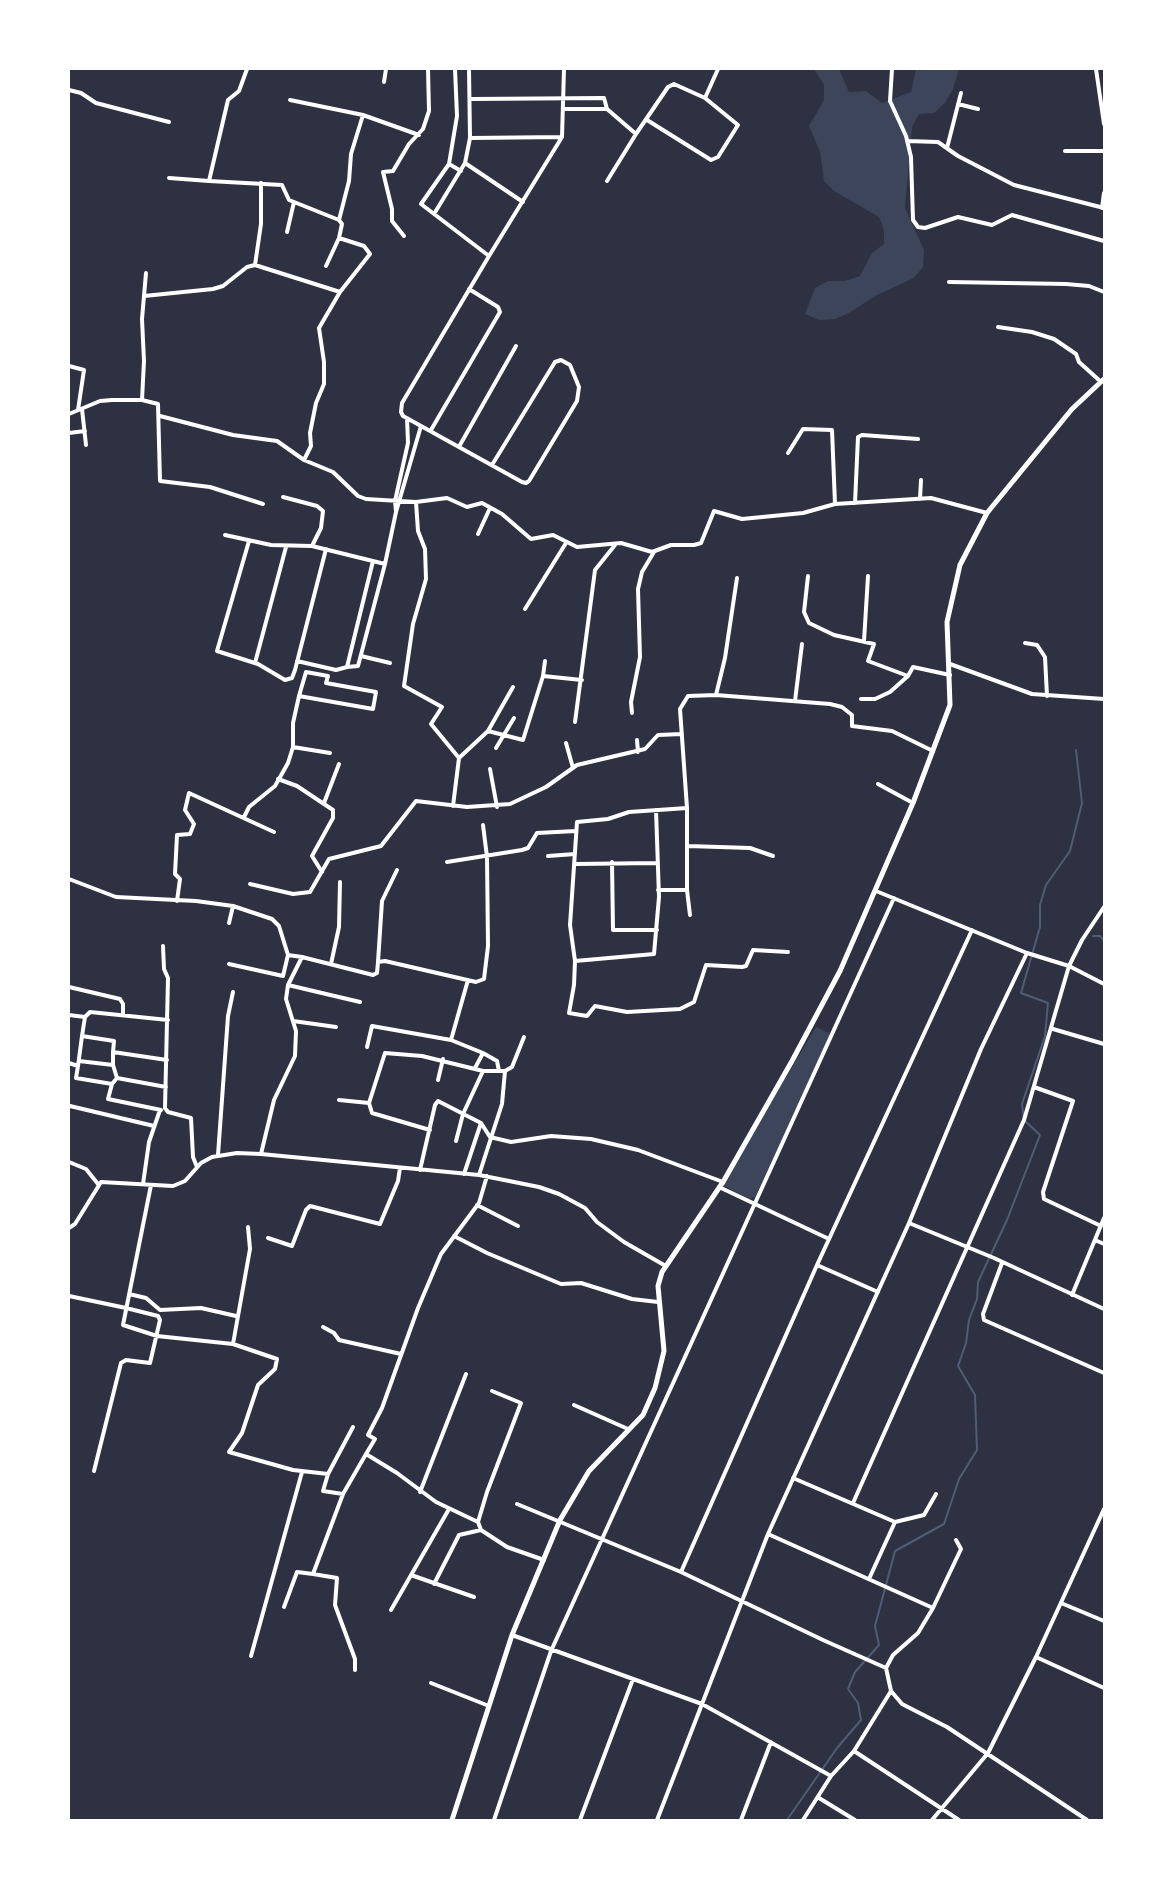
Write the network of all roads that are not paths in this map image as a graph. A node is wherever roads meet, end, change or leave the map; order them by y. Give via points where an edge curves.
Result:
1 (247, 69) edge
2 (386, 69) edge
3 (428, 69) edge
4 (455, 69) edge
5 (469, 69) edge
6 (564, 69) edge
7 (718, 69) edge
8 (892, 69) edge
9 (1096, 69) edge
10 (384, 82) dead end
11 (69, 90) edge
12 (961, 93) dead end
13 (564, 98) junction
14 (705, 98) junction
15 (471, 99) junction
16 (290, 100) dead end
17 (958, 104) junction
18 (564, 109) junction
19 (978, 109) dead end
20 (607, 110) junction
21 (363, 115) junction
22 (647, 120) junction
23 (169, 122) dead end
24 (1104, 124) edge
25 (636, 134) junction
26 (420, 135) junction
27 (562, 137) junction
28 (470, 138) junction
29 (907, 141) junction
30 (947, 148) junction
31 (1065, 151) dead end
32 (1104, 151) edge
33 (465, 163) junction
34 (449, 165) junction
35 (461, 171) junction
36 (169, 178) dead end
37 (209, 181) junction
38 (606, 181) dead end
39 (261, 183) junction
40 (1104, 193) edge
41 (294, 202) junction
42 (523, 202) junction
43 (1103, 208) edge
44 (434, 214) junction
45 (339, 220) junction
46 (286, 232) dead end
47 (404, 236) dead end
48 (339, 238) junction
49 (1104, 242) edge
50 (489, 256) junction
51 (255, 265) junction
52 (326, 266) dead end
53 (146, 273) dead end
54 (949, 282) dead end
55 (469, 289) junction
56 (340, 292) junction
57 (1104, 292) edge
58 (144, 296) junction
59 (998, 327) dead end
60 (516, 346) dead end
61 (69, 366) edge
62 (1102, 380) edge
63 (142, 400) junction
64 (80, 409) junction
65 (69, 414) edge
66 (160, 416) junction
67 (406, 417) junction
68 (422, 426) junction
69 (85, 430) junction
70 (431, 430) junction
71 (69, 433) edge
72 (918, 439) dead end
73 (86, 445) dead end
74 (460, 445) junction
75 (788, 453) dead end
76 (304, 460) junction
77 (492, 465) junction
78 (921, 480) dead end
79 (283, 497) dead end
80 (920, 499) junction
81 (395, 501) junction
82 (401, 502) junction
83 (416, 502) junction
84 (855, 503) junction
85 (263, 504) dead end
86 (835, 504) junction
87 (490, 508) junction
88 (396, 512) junction
89 (987, 513) junction
90 (478, 534) dead end
91 (225, 535) dead end
92 (249, 541) junction
93 (566, 543) junction
94 (615, 544) junction
95 (286, 546) junction
96 (312, 546) junction
97 (326, 549) junction
98 (654, 552) junction
99 (374, 561) junction
100 (385, 564) junction
101 (808, 576) dead end
102 (868, 576) dead end
103 (737, 578) dead end
104 (525, 609) dead end
105 (864, 641) junction
106 (1025, 643) dead end
107 (801, 644) dead end
108 (361, 656) junction
109 (297, 661) junction
110 (545, 661) dead end
111 (255, 663) junction
112 (390, 663) dead end
113 (950, 664) junction
114 (346, 667) junction
115 (951, 675) junction
116 (543, 676) junction
117 (908, 676) junction
118 (582, 680) junction
119 (513, 687) dead end
120 (716, 695) junction
121 (299, 696) junction
122 (1047, 696) junction
123 (861, 699) dead end
124 (1104, 699) edge
125 (795, 701) junction
126 (632, 713) dead end
127 (514, 718) dead end
128 (575, 722) dead end
129 (489, 731) junction
130 (682, 734) junction
131 (504, 736) junction
132 (637, 740) dead end
133 (566, 743) dead end
134 (293, 747) junction
135 (496, 748) dead end
136 (933, 751) junction
137 (638, 752) junction
138 (330, 753) dead end
139 (459, 758) junction
140 (339, 764) dead end
141 (573, 769) junction
142 (490, 770) dead end
143 (278, 779) junction
144 (879, 784) dead end
145 (324, 803) junction
146 (914, 803) junction
147 (453, 806) junction
148 (497, 807) junction
149 (687, 808) junction
150 (656, 810) junction
151 (244, 817) junction
152 (483, 825) dead end
153 (576, 831) junction
154 (274, 832) dead end
155 (688, 846) junction
156 (575, 854) junction
157 (548, 856) dead end
158 (773, 856) dead end
159 (487, 857) junction
160 (447, 862) dead end
161 (612, 862) junction
162 (658, 863) junction
163 (575, 864) junction
164 (397, 870) dead end
165 (322, 872) junction
166 (69, 879) edge
167 (340, 882) dead end
168 (250, 884) dead end
169 (658, 890) junction
170 (687, 890) junction
171 (876, 891) junction
172 (894, 898) junction
173 (177, 901) junction
174 (233, 906) junction
175 (1104, 907) edge
176 (690, 915) dead end
177 (229, 923) dead end
178 (657, 930) junction
179 (972, 930) junction
180 (163, 946) dead end
181 (788, 952) dead end
182 (1028, 954) junction
183 (288, 955) junction
184 (302, 957) junction
185 (575, 961) junction
186 (378, 962) junction
187 (230, 964) dead end
188 (331, 964) junction
189 (1069, 966) junction
190 (468, 980) junction
191 (1104, 984) edge
192 (288, 985) junction
193 (69, 987) edge
194 (233, 992) dead end
195 (360, 1002) dead end
196 (69, 1015) edge
197 (123, 1015) junction
198 (86, 1017) junction
199 (168, 1020) junction
200 (293, 1021) junction
201 (336, 1027) dead end
202 (1053, 1029) junction
203 (82, 1036) junction
204 (524, 1037) dead end
205 (451, 1040) junction
206 (1104, 1044) edge
207 (367, 1047) dead end
208 (113, 1052) junction
209 (483, 1053) junction
210 (443, 1059) junction
211 (167, 1060) junction
212 (78, 1063) junction
213 (69, 1064) edge
214 (112, 1065) junction
215 (475, 1068) junction
216 (483, 1071) junction
217 (502, 1071) junction
218 (117, 1078) junction
219 (438, 1080) dead end
220 (112, 1084) junction
221 (1034, 1087) junction
222 (166, 1088) junction
223 (339, 1100) dead end
224 (369, 1103) junction
225 (70, 1106) edge
226 (163, 1109) junction
227 (463, 1114) junction
228 (481, 1123) junction
229 (154, 1126) junction
230 (430, 1130) junction
231 (490, 1137) junction
232 (456, 1141) dead end
233 (261, 1154) junction
234 (218, 1155) junction
235 (69, 1161) edge
236 (197, 1167) junction
237 (400, 1168) junction
238 (420, 1170) junction
239 (464, 1174) junction
240 (479, 1175) junction
241 (487, 1176) junction
242 (98, 1184) junction
243 (143, 1184) junction
244 (721, 1184) junction
245 (151, 1185) junction
246 (477, 1205) junction
247 (754, 1205) junction
248 (1104, 1218) edge
249 (909, 1223) junction
250 (518, 1226) dead end
251 (1101, 1226) junction
252 (248, 1227) dead end
253 (69, 1228) edge
254 (454, 1236) junction
255 (268, 1238) dead end
256 (830, 1239) junction
257 (1095, 1240) junction
258 (1104, 1244) edge
259 (968, 1248) junction
260 (1002, 1263) junction
261 (664, 1265) junction
262 (817, 1265) junction
263 (878, 1292) junction
264 (129, 1294) junction
265 (1072, 1295) junction
266 (69, 1296) edge
267 (658, 1302) junction
268 (126, 1308) junction
269 (1104, 1309) edge
270 (236, 1316) junction
271 (323, 1327) dead end
272 (157, 1336) junction
273 (232, 1344) junction
274 (401, 1354) junction
275 (1104, 1373) edge
276 (466, 1374) dead end
277 (492, 1390) dead end
278 (574, 1405) dead end
279 (353, 1427) dead end
280 (628, 1429) junction
281 (366, 1454) junction
282 (94, 1471) dead end
283 (302, 1472) junction
284 (328, 1474) junction
285 (793, 1478) junction
286 (420, 1492) junction
287 (343, 1494) junction
288 (936, 1494) dead end
289 (853, 1503) junction
290 (517, 1504) dead end
291 (449, 1509) junction
292 (1104, 1509) edge
293 (560, 1520) junction
294 (478, 1522) junction
295 (896, 1522) junction
296 (481, 1530) junction
297 (768, 1534) junction
298 (601, 1540) junction
299 (956, 1540) dead end
300 (545, 1560) junction
301 (681, 1572) junction
302 (313, 1574) junction
303 (411, 1575) junction
304 (869, 1579) junction
305 (434, 1584) junction
306 (474, 1597) dead end
307 (741, 1601) junction
308 (1061, 1603) junction
309 (285, 1607) dead end
310 (933, 1608) junction
311 (391, 1610) dead end
312 (1104, 1622) edge
313 (512, 1635) junction
314 (551, 1651) junction
315 (251, 1656) dead end
316 (1036, 1657) junction
317 (886, 1668) junction
318 (355, 1670) dead end
319 (633, 1679) junction
320 (431, 1683) dead end
321 (1104, 1688) edge
322 (891, 1691) junction
323 (702, 1704) junction
324 (489, 1706) junction
325 (771, 1742) junction
326 (854, 1751) junction
327 (988, 1753) junction
328 (831, 1776) junction
329 (819, 1798) junction
330 (940, 1809) junction
331 (452, 1820) edge
332 (494, 1820) edge
333 (580, 1820) edge
334 (657, 1820) edge
335 (741, 1820) edge
336 (803, 1820) edge
337 (855, 1820) edge
338 (932, 1820) edge
339 (958, 1820) edge
340 (1087, 1820) edge

1 - 37 street via 239,91 228,100
2 - 10 street
3 - 26 street via 429,111
4 - 34 street via 457,116
5 - 15 street
6 - 13 street
7 - 14 street
8 - 29 street via 890,101
9 - 24 street
11 - 23 street via 96,103
12 - 17 street
13 - 15 street
13 - 18 street
13 - 20 street via 604,98
14 - 22 street via 671,85
14 - 22 street via 738,125 715,159 707,159
15 - 28 street
16 - 21 street
17 - 19 street
17 - 30 street
18 - 20 street
18 - 27 street
20 - 25 street
21 - 26 street
21 - 45 street via 351,154
22 - 25 street
25 - 38 street
26 - 47 street via 409,144 393,171 383,172 392,221
27 - 28 street
27 - 42 street
28 - 33 street
29 - 30 street via 933,141
29 - 49 street via 914,170 913,220 918,227 958,217 992,225 1016,216
30 - 43 street via 1014,185
31 - 32 street
33 - 35 street
33 - 42 street
34 - 35 street
34 - 44 street via 421,204
35 - 44 street
36 - 37 street
37 - 39 street
39 - 41 street via 282,185 286,198
39 - 51 street
40 - 43 street
41 - 45 street
41 - 46 street
42 - 50 street
44 - 50 street
45 - 48 street
48 - 52 street
48 - 56 street via 364,246 370,254
50 - 55 street
51 - 56 street
51 - 58 street via 213,289
53 - 58 street
54 - 57 street via 1066,284
55 - 67 street via 402,403 401,412
55 - 70 street via 498,307 499,315
56 - 76 street via 319,328 324,384 316,404 310,450
58 - 63 street
59 - 62 street via 1054,339
60 - 74 street
61 - 64 street via 84,370
62 - 89 main road via 1072,409
63 - 64 street via 100,401
63 - 66 street via 158,404
64 - 65 street
64 - 69 street
66 - 76 street via 233,435 277,441
66 - 85 street via 160,481 210,488
67 - 68 street
67 - 81 street via 408,442
68 - 70 street
68 - 82 street
69 - 71 street
69 - 73 street
70 - 74 street
72 - 84 street via 858,437
74 - 77 street
75 - 86 street via 803,429 832,430
76 - 81 street via 333,472 361,498
77 - 77 street via 522,482 529,481 577,401 578,383 567,362 553,364
78 - 80 street
79 - 96 street via 323,511 321,528
80 - 84 street
80 - 89 street via 951,502
81 - 82 street
81 - 88 street
82 - 83 street
82 - 88 street
83 - 87 street via 447,498 463,507 482,503
83 - 139 street via 426,579 413,624 404,686 442,706 431,724
84 - 86 street
86 - 98 street via 803,513 742,519 714,511 701,543 671,545
87 - 90 street
87 - 93 street via 531,539 550,535
88 - 100 street
89 - 113 main road via 954,585 947,622
91 - 92 street
92 - 95 street
92 - 111 street via 218,651
93 - 94 street via 576,548
93 - 104 street
94 - 98 street
94 - 118 street via 595,570
95 - 96 street
95 - 111 street
96 - 97 street
97 - 99 street
97 - 109 street
98 - 126 street via 642,572 638,589 640,657
99 - 100 street
99 - 114 street
100 - 108 street
101 - 105 street via 804,612 808,623 834,635
102 - 105 street
103 - 120 street
105 - 117 street via 874,645 868,662
106 - 122 street via 1037,645 1046,657
107 - 125 street
108 - 112 street
108 - 114 street via 357,667
109 - 111 street via 288,680
109 - 114 street via 336,670
110 - 116 street
113 - 115 main road
113 - 122 street
115 - 117 street via 913,667
115 - 136 main road via 950,705
116 - 118 street
116 - 131 street via 523,740
117 - 123 street via 890,692 875,699
118 - 128 street
119 - 129 street
120 - 125 street
120 - 130 street via 688,696 682,702
121 - 121 street via 306,672 328,676 326,683 376,692 373,709
121 - 134 street
122 - 124 street
125 - 136 street via 842,707 852,715 852,726 892,731
127 - 131 street
129 - 131 street
129 - 139 street
130 - 137 street via 654,736
130 - 149 street
131 - 135 street
132 - 137 street
133 - 141 street
134 - 138 street
134 - 143 street
136 - 146 main road
137 - 141 street via 593,760
139 - 147 street
140 - 145 street
141 - 148 street via 523,799
142 - 148 street
143 - 145 street
143 - 151 street
144 - 146 street
145 - 165 street via 334,814 312,856
146 - 171 main road
147 - 148 street
147 - 165 street via 416,801 381,846 335,856
149 - 150 street
149 - 155 street
150 - 153 street via 578,821
150 - 162 street
151 - 154 street
151 - 173 street via 189,792 185,810 194,824 190,834 177,835
152 - 159 street
153 - 156 street
153 - 159 street via 537,833 528,848
155 - 158 street via 750,848
155 - 170 street
156 - 157 street
156 - 163 street
159 - 160 street
159 - 190 street via 485,976 482,982
161 - 162 street
161 - 163 street
161 - 178 street via 613,930
162 - 169 street
163 - 185 street via 570,925
164 - 186 street via 382,901
165 - 168 street via 310,892 303,894
166 - 173 street via 116,897
167 - 188 street via 339,927
169 - 170 street
169 - 178 street
170 - 176 street
171 - 172 street
171 - 244 main road via 840,971
172 - 179 street
172 - 247 street
173 - 174 street
174 - 177 street
174 - 183 street via 272,919 283,934
175 - 189 street
178 - 185 street via 651,956
179 - 182 street
179 - 256 street
180 - 199 street
181 - 185 street via 753,951 742,967 706,965 694,1002 680,1009 627,1012 596,1006 585,1016 568,1012 574,992
182 - 189 street
182 - 249 street via 981,1049
183 - 184 street
183 - 187 street via 280,977
184 - 188 street
184 - 192 street
186 - 188 street via 377,973 373,975
186 - 190 street
189 - 191 street
189 - 202 street
190 - 205 street
192 - 195 street
192 - 200 street via 287,1009
193 - 197 street via 119,999
194 - 234 street
196 - 198 street
197 - 198 street via 93,1012
197 - 199 street
198 - 203 street
199 - 211 street
200 - 201 street
200 - 233 street via 294,1060 274,1100
202 - 206 street
202 - 221 street
203 - 208 street via 114,1041
203 - 212 street
204 - 217 street via 512,1067
205 - 207 street via 372,1026
205 - 209 street
208 - 211 street
208 - 214 street
209 - 215 street
209 - 217 street via 497,1061
210 - 215 street
210 - 219 street
210 - 224 street via 385,1053
211 - 222 street
212 - 213 street
212 - 214 street
212 - 220 street via 76,1078
214 - 218 street
215 - 216 street
216 - 217 street
216 - 227 street
217 - 231 street via 502,1104
218 - 220 street
218 - 222 street
220 - 226 street via 108,1100
221 - 251 street via 1073,1101 1044,1199
221 - 259 street via 1024,1120
222 - 226 street
223 - 224 street
224 - 230 street via 373,1114
225 - 229 street
226 - 229 street
226 - 236 street via 192,1118 192,1150
227 - 228 street
227 - 230 street via 438,1101
227 - 232 street
228 - 231 street
228 - 239 street
229 - 243 street
230 - 238 street
231 - 240 street
231 - 244 street via 511,1142 551,1136 591,1139 638,1150
233 - 234 street
233 - 237 street
234 - 236 street
235 - 242 street via 86,1169
236 - 245 street via 177,1185
237 - 238 street
237 - 255 street via 380,1224 310,1206 292,1246
238 - 239 street
239 - 240 street
240 - 241 street
241 - 246 street
241 - 261 street via 559,1194 585,1208 624,1242
242 - 243 street
242 - 253 street via 82,1214
243 - 245 street
244 - 247 street
244 - 261 main road
245 - 264 street
246 - 250 street
246 - 254 street
247 - 256 street
247 - 298 street
248 - 251 street
249 - 259 street
249 - 263 street
251 - 257 street
252 - 270 street via 250,1249
254 - 267 street via 561,1284 581,1283 632,1299
254 - 274 street via 437,1263
256 - 262 street
257 - 258 street
257 - 265 street
259 - 260 street
259 - 289 street
260 - 265 street
260 - 275 street via 984,1320
261 - 267 main road via 658,1281
262 - 263 street
262 - 301 street
263 - 285 street
264 - 268 street
264 - 270 street via 146,1298 160,1310 201,1308
265 - 269 street
266 - 268 street
267 - 280 main road via 664,1351 659,1379 643,1415
268 - 272 street via 158,1316
268 - 272 street via 124,1328
270 - 273 street
271 - 274 street via 339,1340
272 - 273 street
272 - 282 street via 150,1363 121,1362
273 - 283 street via 278,1360 258,1385 242,1433 229,1452
274 - 281 street via 368,1435 375,1439
276 - 286 street
277 - 294 street via 521,1403
278 - 280 street
279 - 284 street
280 - 293 main road via 589,1471
281 - 286 street
281 - 287 street
283 - 284 street
283 - 315 street
284 - 287 street via 323,1491
285 - 289 street
285 - 297 street
286 - 291 street
287 - 302 street
288 - 295 street via 924,1515
289 - 295 street
290 - 293 street
291 - 294 street
291 - 303 street
292 - 308 street
293 - 298 street
293 - 300 main road
294 - 296 street
295 - 304 street
296 - 300 street via 507,1547
296 - 305 street via 459,1535
297 - 304 street
297 - 307 street
298 - 301 street
298 - 314 street
299 - 310 street via 961,1549
300 - 313 main road
301 - 307 street
302 - 309 street via 297,1572
302 - 318 street via 337,1578 334,1605 355,1659
303 - 305 street
303 - 311 street
304 - 310 street
305 - 306 street
307 - 317 street
307 - 323 street
308 - 312 street
308 - 316 street
310 - 317 street via 918,1633 893,1655
313 - 314 street
313 - 324 main road
314 - 319 street
314 - 332 street
316 - 321 street
316 - 327 street
317 - 322 street
319 - 323 street
319 - 333 street
320 - 324 street
322 - 326 street
322 - 327 street via 902,1704 947,1726
323 - 325 street
323 - 334 street
324 - 331 main road
325 - 328 street
325 - 335 street
326 - 328 street
326 - 330 street
327 - 330 street
327 - 340 street
328 - 329 street
329 - 336 street
329 - 337 street
330 - 338 street
330 - 339 street

